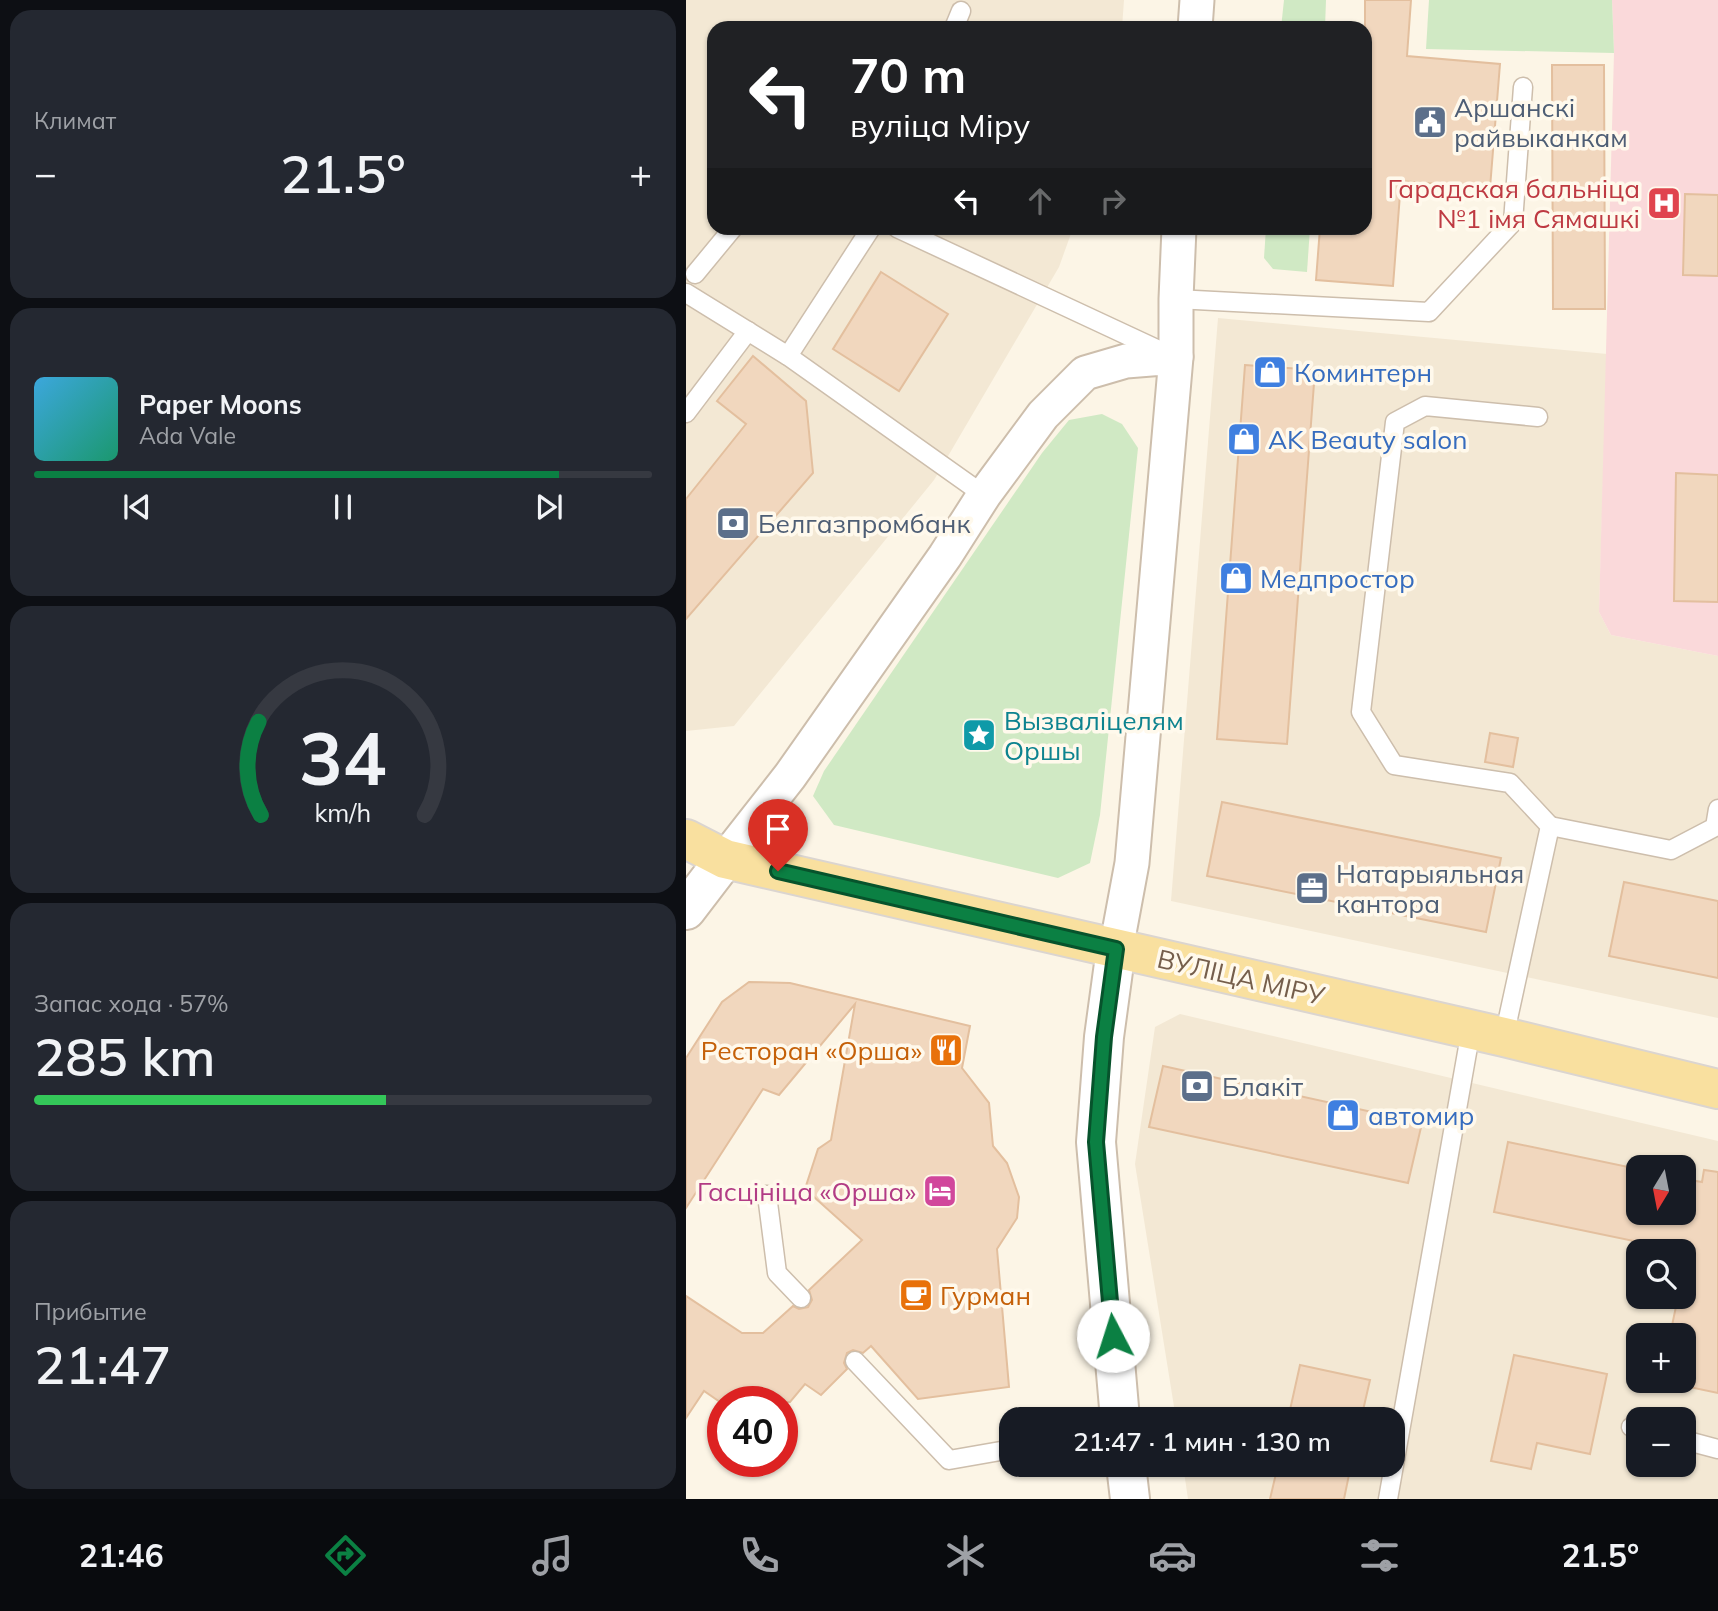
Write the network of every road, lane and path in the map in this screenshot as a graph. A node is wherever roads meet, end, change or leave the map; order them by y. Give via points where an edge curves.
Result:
1 (1197, 0) edge
2 (1196, 21) edge
3 (1523, 87) dead end
4 (727, 235) edge
5 (866, 235) edge
6 (912, 235) edge
7 (1180, 235) edge
8 (695, 274) dead end
9 (686, 293) edge
10 (1176, 299) junction
11 (748, 331) junction
12 (788, 356) junction
13 (1176, 357) junction
14 (686, 413) edge
15 (1538, 417) dead end
16 (984, 495) junction
17 (1718, 809) edge
18 (1550, 826) junction
19 (686, 839) edge
20 (725, 859) junction
21 (686, 910) edge
22 (1116, 949) junction
23 (1488, 1034) junction
24 (1718, 1089) edge
25 (768, 1195) dead end
26 (801, 1298) dead end
27 (855, 1361) dead end
28 (1119, 1407) edge
29 (1696, 1443) edge
30 (1718, 1449) edge
31 (999, 1451) edge
32 (1127, 1477) edge
33 (1130, 1499) edge
34 (1388, 1499) edge

1 - 2 street
3 - 10 lane via 1513,222 1429,312
4 - 8 lane
5 - 12 lane
6 - 13 lane
7 - 10 street
9 - 11 lane
10 - 13 street
11 - 12 lane
11 - 14 lane
12 - 16 lane
13 - 16 street via 1126,361 1085,373 1043,415
13 - 22 street via 1132,863
15 - 18 lane via 1425,406 1395,422 1361,712 1394,765 1510,783
16 - 20 street via 790,776
17 - 18 lane via 1715,827 1671,849
18 - 23 lane
19 - 20 main road, ВУЛІЦА МІРУ
20 - 21 street
20 - 22 main road, ВУЛІЦА МІРУ
22 - 23 main road, ВУЛІЦА МІРУ
22 - 28 street via 1096,1142
23 - 24 main road, ВУЛІЦА МІРУ
23 - 34 lane
25 - 26 lane via 777,1273
27 - 31 lane via 949,1460
29 - 30 lane
32 - 33 street

